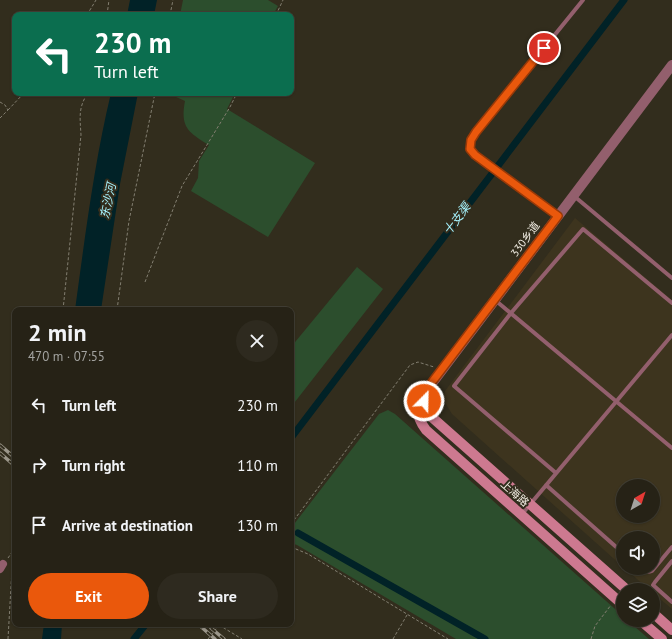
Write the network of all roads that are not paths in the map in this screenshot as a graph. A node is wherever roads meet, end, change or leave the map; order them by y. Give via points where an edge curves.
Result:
1 (583, 0) edge
2 (672, 66) edge
3 (573, 196) junction
4 (558, 216) junction
5 (672, 278) edge
6 (495, 299) junction
7 (672, 303) edge
8 (511, 313) junction
9 (672, 335) edge
10 (426, 390) junction
11 (617, 401) junction
12 (426, 412) joint
13 (672, 448) edge
14 (556, 473) junction
15 (546, 485) junction
16 (530, 504) junction
17 (521, 514) junction
18 (616, 547) edge
19 (672, 548) edge
20 (672, 561) edge
21 (660, 562) edge
22 (619, 583) edge
23 (616, 598) edge
24 (672, 602) edge
25 (660, 619) edge
26 (648, 627) edge
27 (672, 630) edge
28 (662, 639) edge

1 - 4 lane via 471,140 470,149 482,160
2 - 3 street, 330乡道
3 - 4 street, 330乡道
3 - 5 lane
4 - 6 street, 330乡道
6 - 8 lane
6 - 10 street, 330乡道
7 - 8 lane via 583,228
8 - 11 lane
8 - 14 lane via 454,386
9 - 11 lane
10 - 12 street
10 - 17 main road, 上海路 via 421,398 418,415 426,430
11 - 13 lane
11 - 14 lane
12 - 16 main road, 上海路
14 - 15 lane
15 - 16 lane
15 - 18 lane
16 - 17 lane
16 - 22 main road, 上海路
17 - 23 main road, 上海路
19 - 21 lane
20 - 24 lane via 653,585
25 - 27 main road
26 - 28 main road

